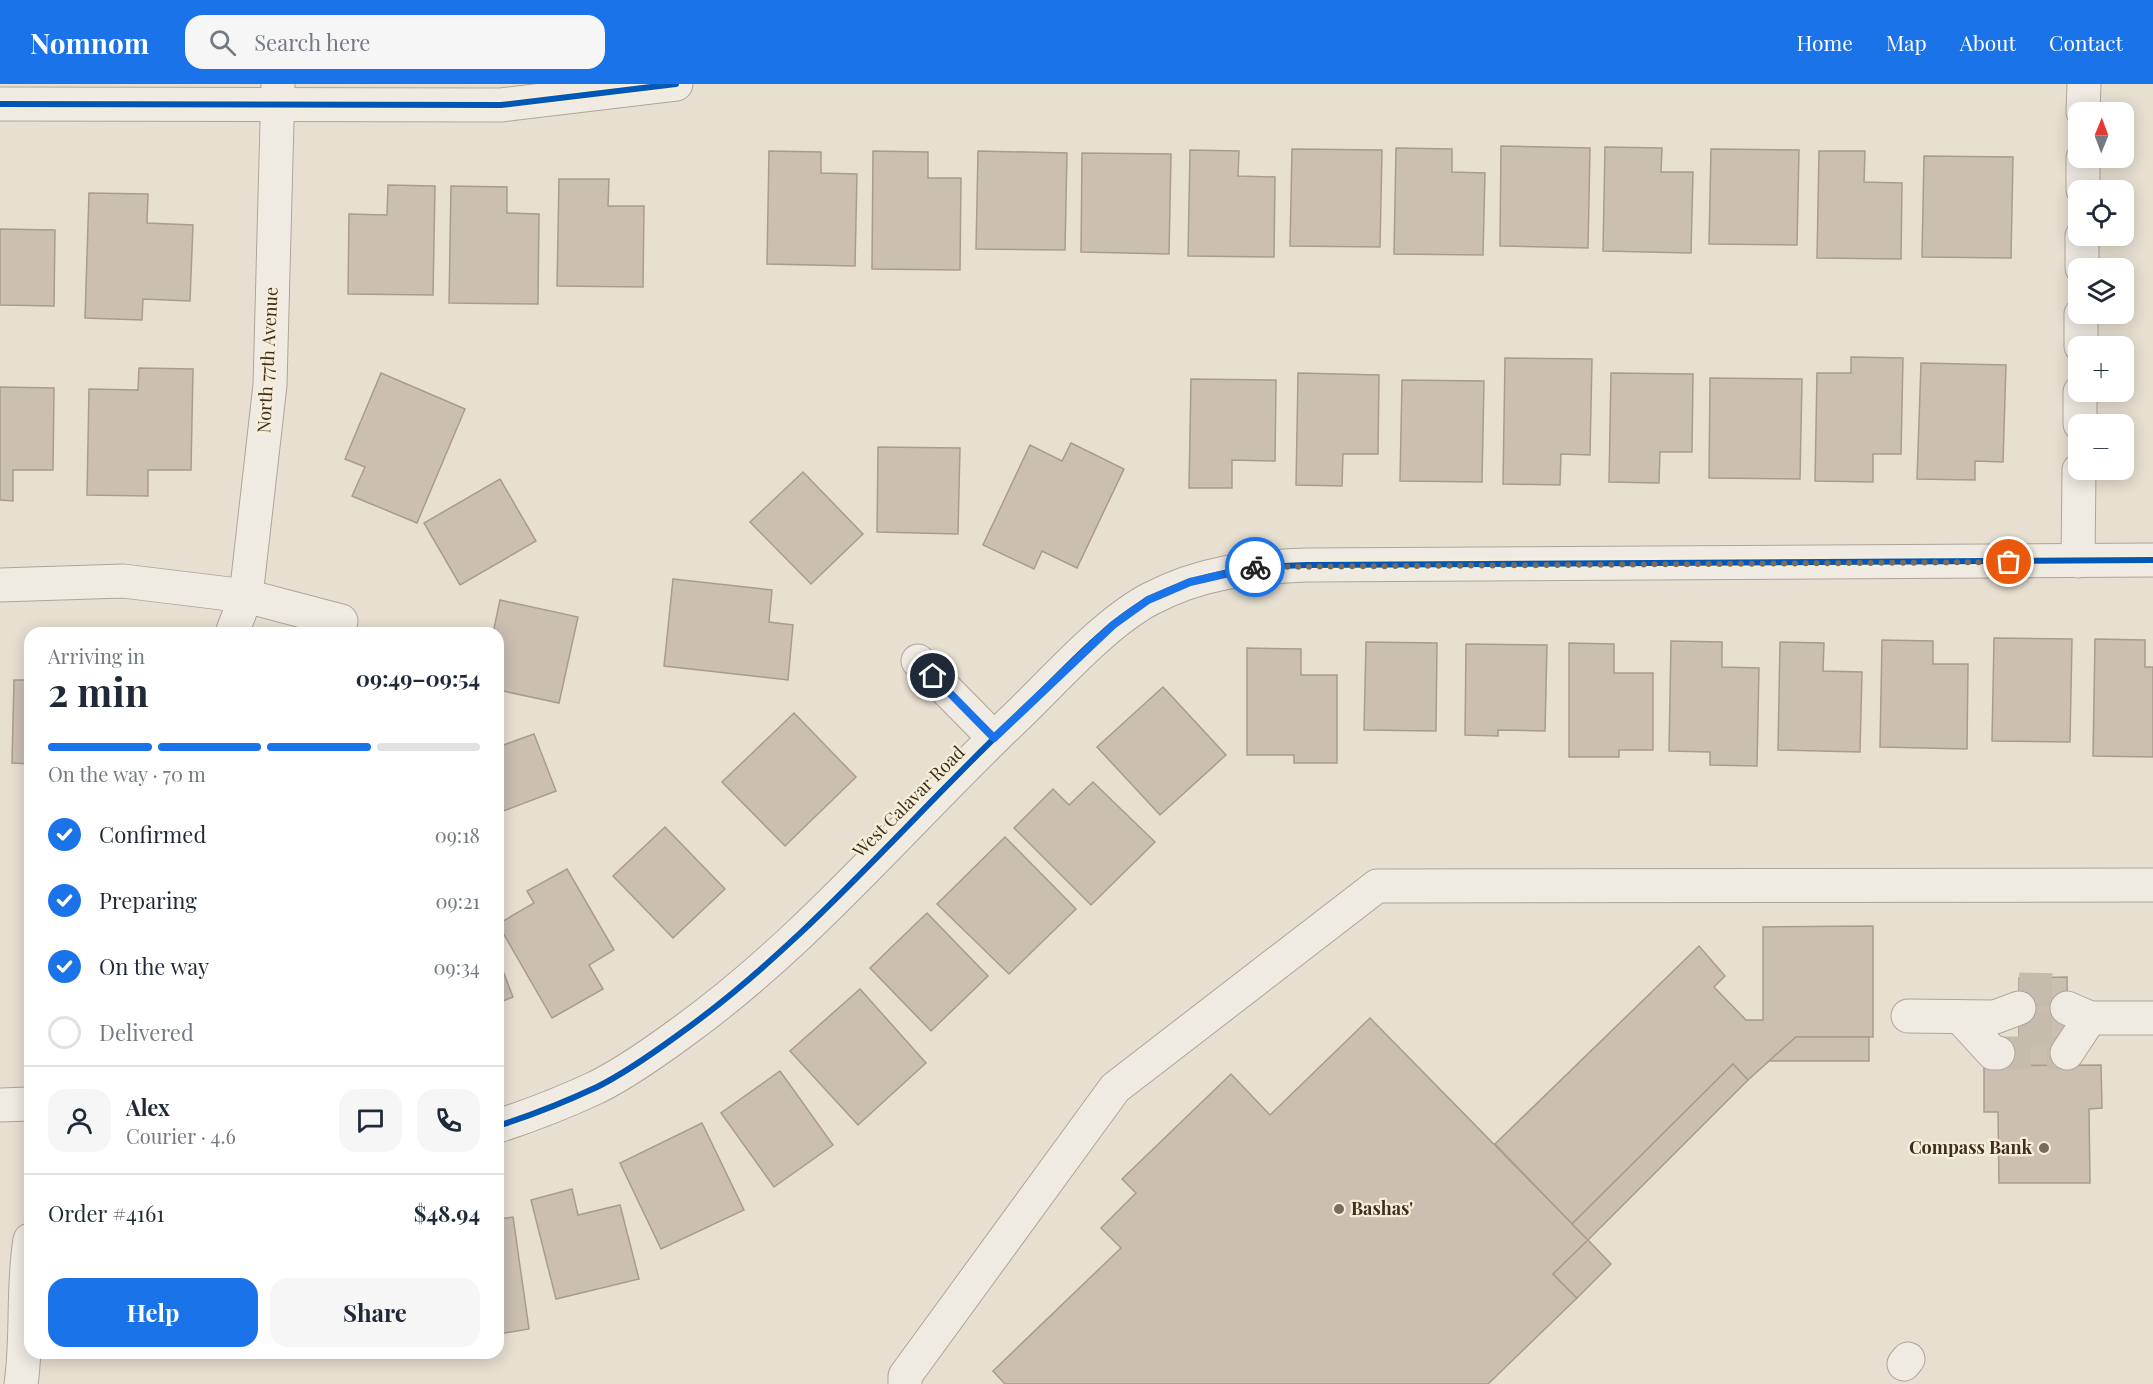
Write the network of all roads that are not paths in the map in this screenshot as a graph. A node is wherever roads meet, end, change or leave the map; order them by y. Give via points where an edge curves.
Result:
1 (676, 84) edge
2 (2084, 84) edge
3 (278, 94) edge
4 (2084, 102) edge
5 (0, 104) edge
6 (2079, 480) edge
7 (2153, 560) edge
8 (2078, 561) junction
9 (0, 585) edge
10 (246, 596) junction
11 (341, 621) dead end
12 (234, 627) edge
13 (918, 661) dead end
14 (994, 738) junction
15 (2153, 885) edge
16 (2013, 1011) tunnel mouth
17 (1908, 1016) dead end
18 (1960, 1017) junction
19 (2153, 1018) edge
20 (2072, 1019) tunnel mouth
21 (1998, 1053) tunnel mouth
22 (24, 1104) edge
23 (0, 1105) edge
24 (504, 1124) edge
25 (25, 1359) edge
26 (21, 1384) edge
27 (905, 1384) edge

1 - 3 street via 501,105
2 - 4 street
3 - 5 street
3 - 10 street, North 77th Avenue via 270,385
6 - 8 street
7 - 8 street, West Calavar Road
8 - 14 street, West Calavar Road via 1251,567 1190,582 1148,600 1113,625
9 - 10 street via 123,581
10 - 11 street
10 - 12 street, North 77th Avenue
13 - 14 street
14 - 24 street, West Calavar Road via 789,944 720,1006 599,1086
15 - 27 street via 1377,886 1114,1088 905,1376
16 - 18 street
17 - 18 street
18 - 21 street via 1993,1053
19 - 20 street
22 - 23 street
25 - 26 street

